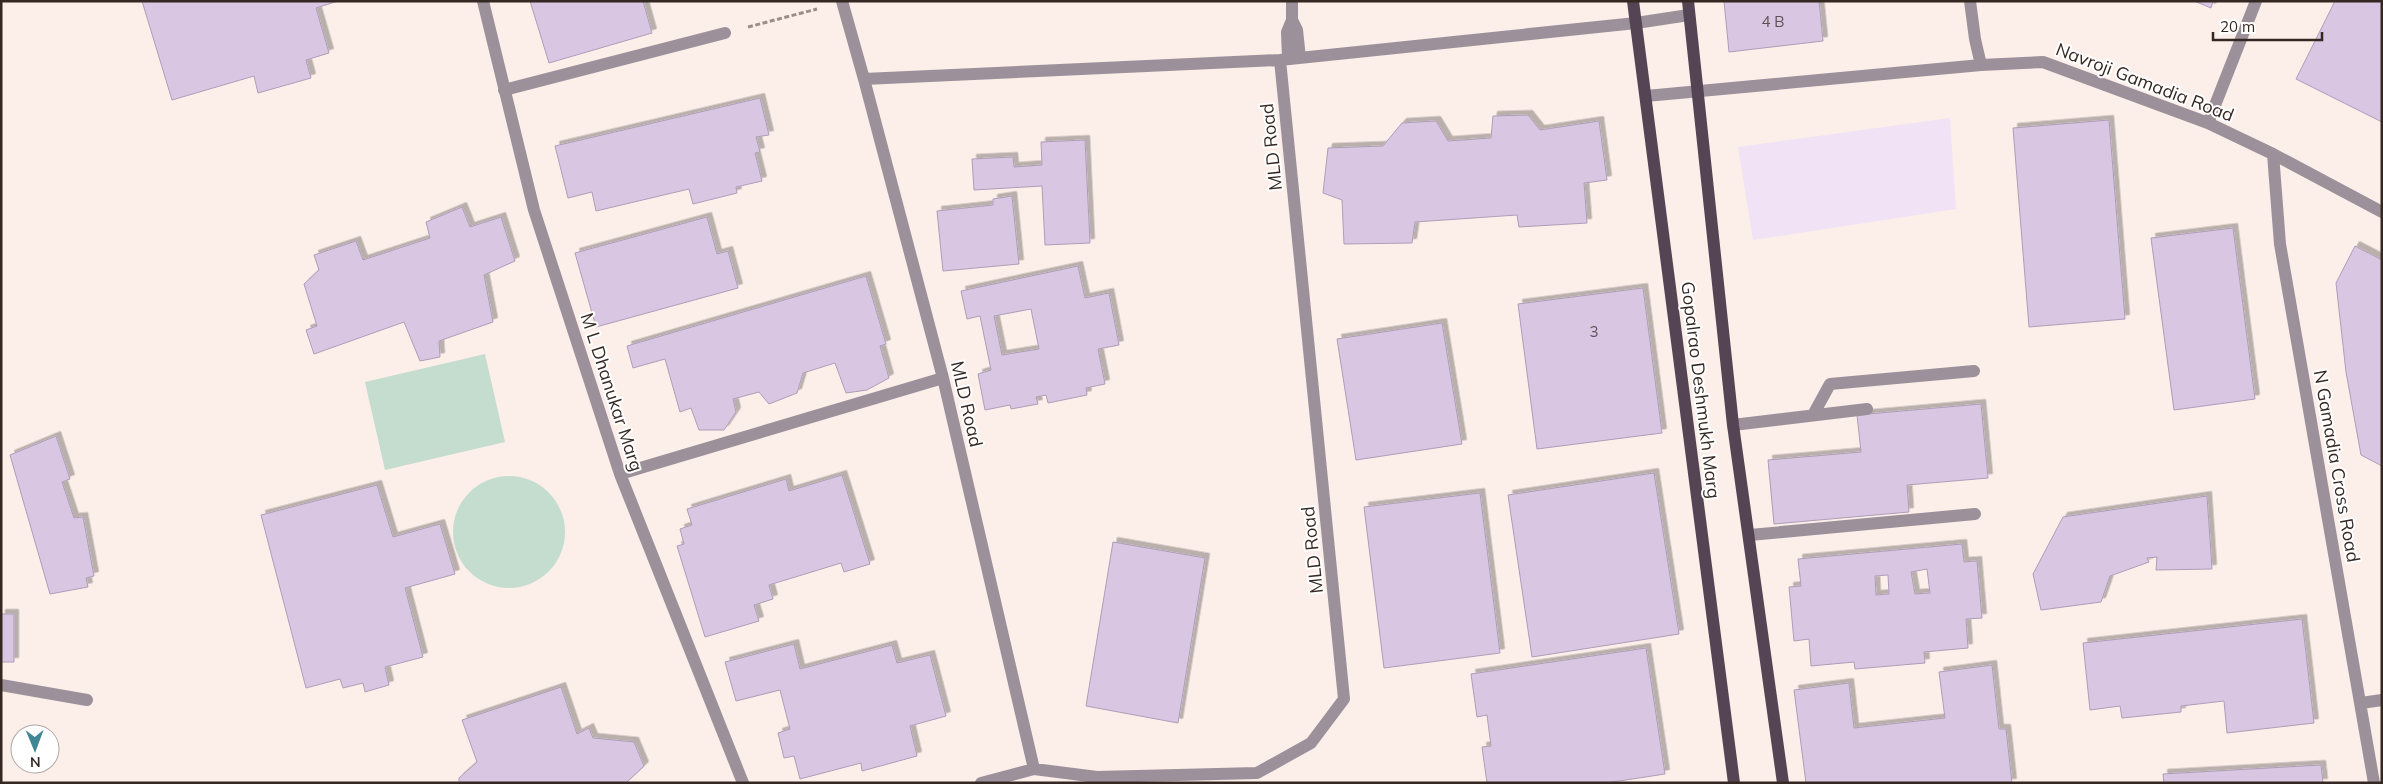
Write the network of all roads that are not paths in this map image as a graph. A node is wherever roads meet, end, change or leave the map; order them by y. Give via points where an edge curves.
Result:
1 (484, 1) edge
2 (1292, 1) edge
3 (1633, 1) edge
4 (1688, 1) edge
5 (1970, 1) edge
6 (2256, 1) edge
7 (842, 2) edge
8 (1689, 15) junction
9 (1636, 23) junction
10 (725, 33) road end
11 (1289, 59) junction
12 (1981, 64) junction
13 (864, 79) junction
14 (504, 90) junction
15 (1698, 90) junction
16 (1646, 96) junction
17 (2208, 123) junction
18 (2273, 154) junction
19 (2382, 212) edge
20 (1974, 371) dead end
21 (943, 378) junction
22 (1867, 409) dead end
23 (1813, 415) junction
24 (1733, 425) junction
25 (620, 474) junction
26 (1975, 514) dead end
27 (1750, 535) junction
28 (1, 685) edge
29 (87, 700) dead end
30 (2382, 700) edge
31 (2361, 702) junction
32 (1034, 769) junction
33 (1097, 780) edge
34 (742, 783) edge
35 (980, 783) edge
36 (1734, 783) edge
37 (1783, 783) edge
38 (2374, 783) edge

1 - 14 street, M L Dhanukar Marg
2 - 11 street, MLD Road via 1292,20 1287,32
3 - 9 main road, Gopalrao Deshmukh Marg
4 - 8 main road, Gopalrao Deshmukh Marg
5 - 12 street
6 - 17 street
7 - 13 street, MLD Road
8 - 9 street
8 - 15 main road, Gopalrao Deshmukh Marg
9 - 11 street
9 - 16 main road, Gopalrao Deshmukh Marg
10 - 14 street
11 - 13 street
11 - 33 street, MLD Road via 1344,699 1311,743 1256,773
12 - 15 street, Navroji Gamadia Road
12 - 17 street, Navroji Gamadia Road via 2043,62
13 - 21 street, MLD Road
14 - 25 street, M L Dhanukar Marg via 534,210
15 - 16 street, Navroji Gamadia Road
15 - 24 main road, Gopalrao Deshmukh Marg
16 - 36 main road, Gopalrao Deshmukh Marg
17 - 18 street, Navroji Gamadia Road
18 - 19 street, Navroji Gamadia Road
18 - 31 street, N Gamadia Cross Road via 2280,244
20 - 23 street via 1830,384
21 - 25 street
21 - 32 street, MLD Road
22 - 23 street
23 - 24 street
24 - 27 main road, Gopalrao Deshmukh Marg
25 - 34 street, M L Dhanukar Marg
26 - 27 street
27 - 37 main road, Gopalrao Deshmukh Marg
28 - 29 street
30 - 31 street
31 - 38 street, N Gamadia Cross Road
32 - 33 street, MLD Road
32 - 35 street, MLD Road

